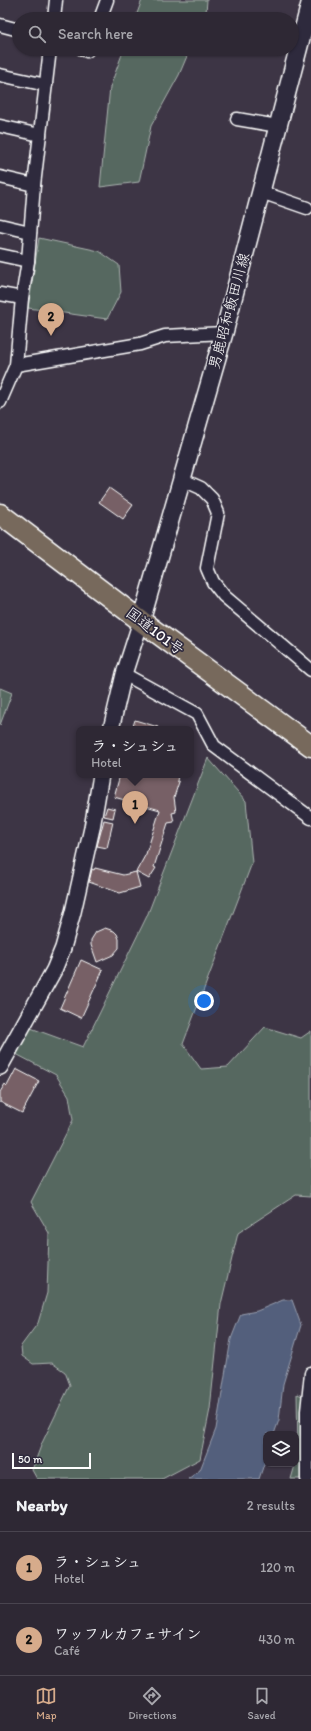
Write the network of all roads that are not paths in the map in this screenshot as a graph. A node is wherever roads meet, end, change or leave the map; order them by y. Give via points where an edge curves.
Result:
1 (56, 0) edge
2 (107, 0) edge
3 (310, 9) edge
4 (55, 12) edge
5 (103, 12) edge
6 (0, 25) edge
7 (12, 28) edge
8 (299, 49) edge
9 (49, 56) edge
10 (297, 56) edge
11 (0, 75) edge
12 (46, 85) junction
13 (237, 119) dead end
14 (0, 126) edge
15 (278, 126) junction
16 (40, 135) junction
17 (0, 177) edge
18 (34, 185) junction
19 (261, 192) junction
20 (307, 208) dead end
21 (0, 225) edge
22 (30, 232) junction
23 (0, 255) edge
24 (28, 261) junction
25 (0, 294) edge
26 (22, 298) junction
27 (224, 333) junction
28 (16, 365) junction
29 (0, 402) edge
30 (181, 479) junction
31 (0, 514) edge
32 (141, 621) junction
33 (311, 670) edge
34 (124, 674) junction
35 (112, 726) edge
36 (311, 746) edge
37 (100, 778) edge
38 (311, 818) edge
39 (0, 1067) edge
40 (311, 1373) edge
41 (307, 1479) edge

1 - 4 street
2 - 5 street
3 - 8 main road, 男鹿昭和飯田川線
6 - 7 street
9 - 12 street
10 - 15 main road, 男鹿昭和飯田川線
11 - 12 street
12 - 16 street
13 - 15 street
14 - 16 street
15 - 19 main road, 男鹿昭和飯田川線
16 - 18 street
17 - 18 street
18 - 22 street
19 - 20 street
19 - 27 main road, 男鹿昭和飯田川線
21 - 22 street
22 - 24 street
23 - 24 street
24 - 26 street
25 - 26 street
26 - 28 street
27 - 28 street via 166,336 140,344
27 - 30 main road, 男鹿昭和飯田川線
28 - 29 street
30 - 32 main road, 男鹿昭和飯田川線
30 - 33 street via 201,488 212,499 218,513 208,568 213,582 224,596
31 - 32 highway, 国道101号
32 - 34 street
32 - 36 highway, 国道101号
34 - 35 street
34 - 38 street via 197,714 214,746
37 - 39 street via 92,828 63,948 54,970
40 - 41 street via 307,1411

